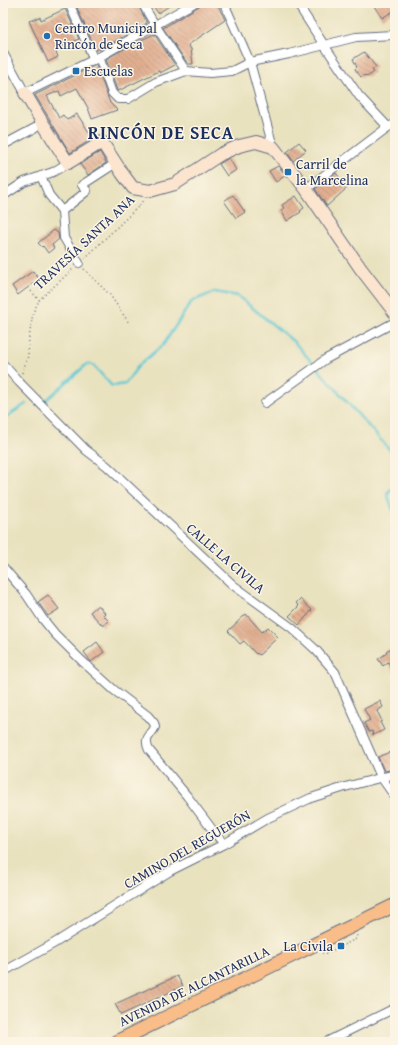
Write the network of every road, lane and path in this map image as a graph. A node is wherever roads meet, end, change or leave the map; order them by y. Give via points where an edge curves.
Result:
1 (69, 3) edge
2 (142, 3) edge
3 (194, 3) edge
4 (224, 3) edge
5 (297, 3) edge
6 (155, 25) junction
7 (395, 34) edge
8 (324, 45) junction
9 (3, 53) edge
10 (96, 58) junction
11 (250, 62) junction
12 (186, 71) junction
13 (25, 93) junction
14 (42, 122) junction
15 (391, 125) edge
16 (3, 144) edge
17 (273, 147) junction
18 (68, 163) junction
19 (116, 163) junction
20 (41, 176) junction
21 (306, 189) junction
22 (150, 191) junction
23 (3, 196) edge
24 (62, 211) junction
25 (78, 264) junction
26 (31, 291) dead end
27 (39, 300) junction
28 (395, 313) edge
29 (395, 322) edge
30 (129, 323) dead end
31 (3, 364) edge
32 (19, 382) junction
33 (265, 402) dead end
34 (3, 567) edge
35 (395, 774) edge
36 (381, 777) junction
37 (395, 797) edge
38 (224, 844) junction
39 (395, 905) edge
40 (3, 972) edge
41 (395, 1008) edge
42 (116, 1042) edge
43 (326, 1042) edge

1 - 10 street
2 - 6 street
3 - 6 street
4 - 11 street
5 - 8 street
6 - 10 street
6 - 12 street
7 - 8 street via 356,37
8 - 11 street
8 - 15 street via 360,96
9 - 13 street
10 - 12 street via 112,93 118,99 128,99 156,82
10 - 13 street
11 - 12 street via 232,71
11 - 17 street
13 - 14 main road
14 - 16 street
14 - 18 main road
15 - 21 street
17 - 21 main road
17 - 22 main road via 256,142 239,146 221,154 175,184
18 - 19 main road via 102,142
18 - 20 street
19 - 22 main road via 133,188
19 - 24 street via 82,185 87,191
20 - 23 street via 24,182
20 - 24 street via 49,195
21 - 28 main road
22 - 25 path, TRAVESÍA SANTA ANA via 139,206
24 - 25 street via 64,238
25 - 27 path, TRAVESÍA SANTA ANA
25 - 30 path via 110,295
26 - 27 path, TRAVESÍA SANTA ANA
27 - 32 path via 33,313 28,338 28,356
29 - 33 street via 326,359
31 - 32 street, CALLE LA CIVILA
32 - 36 street, CALLE LA CIVILA via 86,450 107,466 232,585 292,628 316,650 335,672
34 - 38 street via 55,634 114,690 150,718 155,727 147,738 149,750
35 - 36 street, CAMINO DEL REGUERÓN
36 - 37 street, CALLE LA CIVILA
36 - 38 street, CAMINO DEL REGUERÓN via 311,798 268,818
38 - 40 street, CAMINO DEL REGUERÓN via 170,871
39 - 42 main road, AVENIDA DE ALCANTARILLA
41 - 43 street

